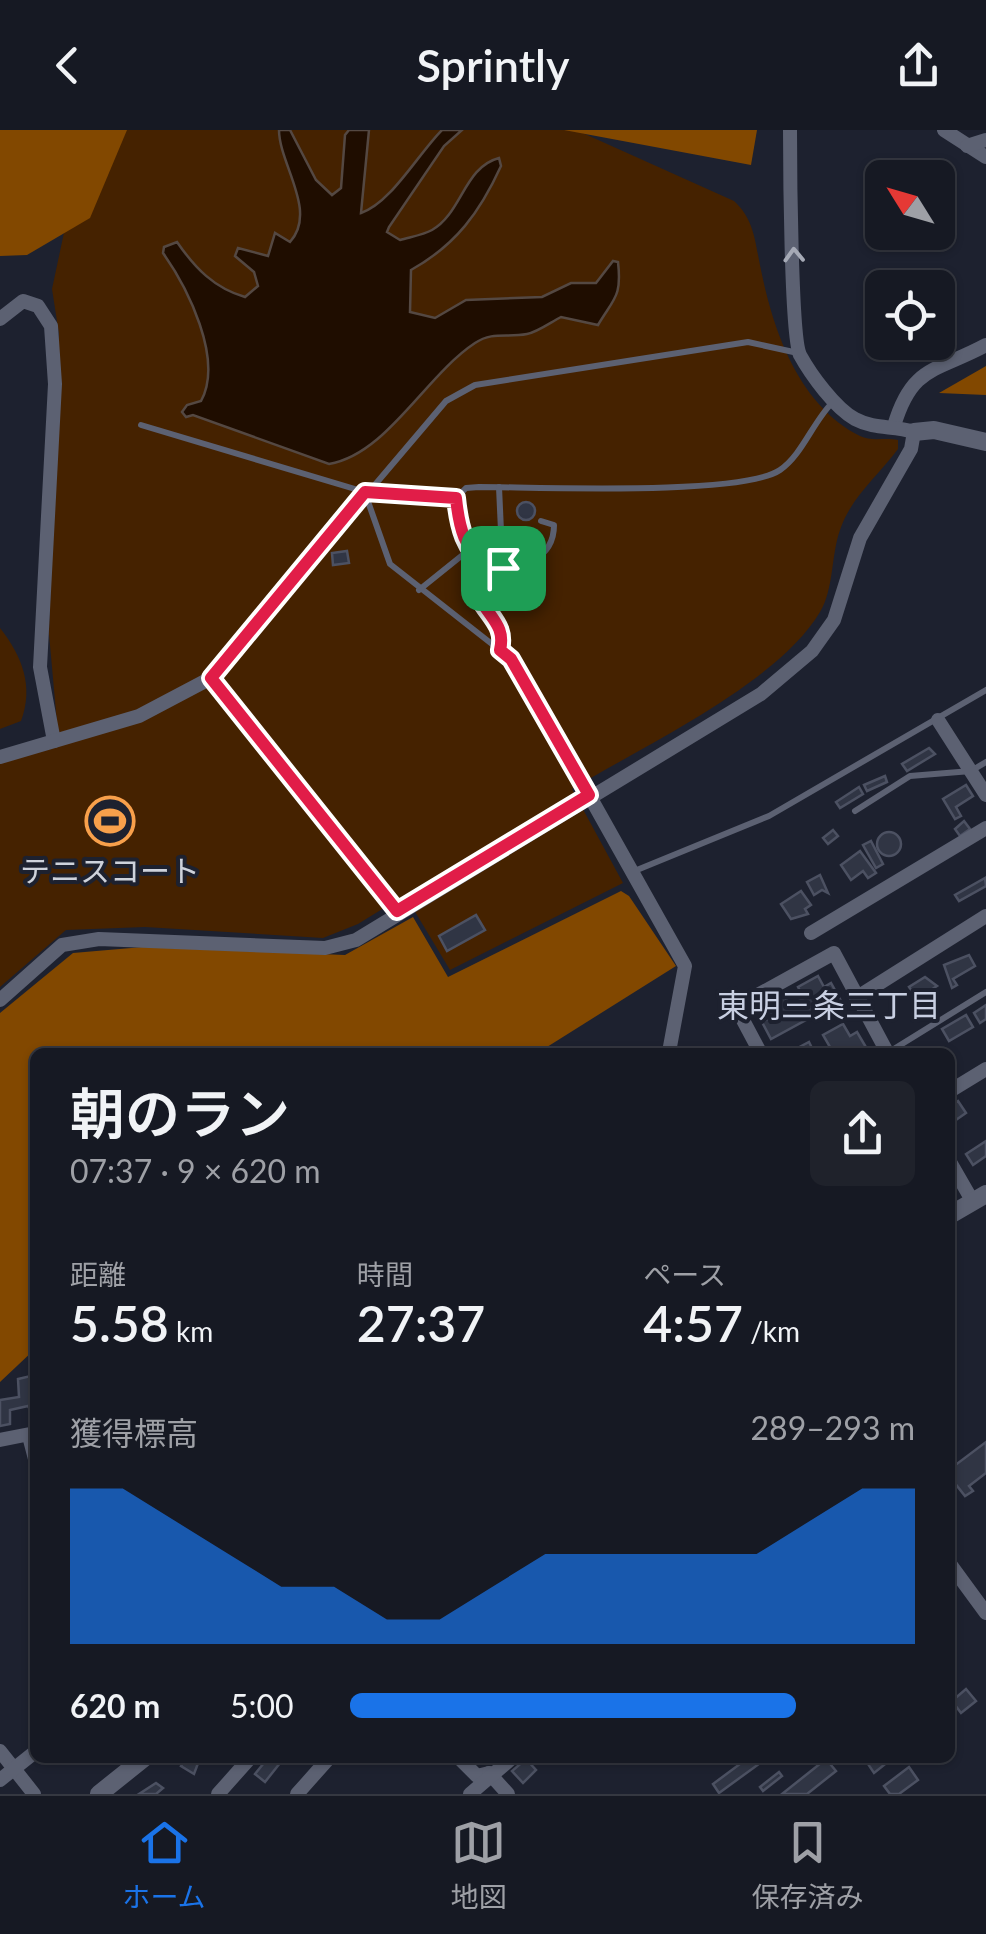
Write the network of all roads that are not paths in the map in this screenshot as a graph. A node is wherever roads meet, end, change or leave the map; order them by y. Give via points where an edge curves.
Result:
1 (790, 130) edge
2 (944, 130) edge
3 (986, 140) edge
4 (966, 146) junction
5 (986, 157) edge
6 (0, 318) edge
7 (986, 345) edge
8 (798, 352) junction
9 (832, 403) junction
10 (141, 425) dead end
11 (894, 426) junction
12 (914, 432) junction
13 (986, 442) edge
14 (499, 486) junction
15 (365, 492) junction
16 (456, 498) junction
17 (541, 522) dead end
18 (470, 549) junction
19 (503, 568) junction
20 (420, 590) junction
21 (500, 650) junction
22 (211, 678) junction
23 (986, 690) edge
24 (938, 720) junction
25 (54, 741) junction
26 (0, 757) edge
27 (986, 762) edge
28 (971, 771) junction
29 (589, 795) junction
30 (986, 796) edge
31 (855, 810) dead end
32 (986, 828) edge
33 (632, 872) junction
34 (397, 911) junction
35 (986, 916) edge
36 (811, 933) dead end
37 (986, 992) edge
38 (856, 998) junction
39 (0, 1000) edge
40 (669, 1048) edge
41 (758, 1048) edge
42 (886, 1048) edge
43 (895, 1048) edge
44 (986, 1069) edge
45 (955, 1088) edge
46 (955, 1168) edge
47 (980, 1198) edge
48 (955, 1212) edge
49 (30, 1434) edge
50 (0, 1440) edge
51 (955, 1571) edge
52 (986, 1613) edge
53 (0, 1751) edge
54 (30, 1756) edge
55 (138, 1763) edge
56 (246, 1763) edge
57 (324, 1763) edge
58 (465, 1763) edge
59 (504, 1763) edge
60 (14, 1768) junction
61 (489, 1773) junction
62 (0, 1780) edge
63 (34, 1794) edge
64 (99, 1794) edge
65 (218, 1794) edge
66 (296, 1794) edge
67 (470, 1794) edge
68 (508, 1794) edge

8 -> 1 street
2 - 4 street
3 - 4 street
4 - 5 street
6 - 25 street via 23,301 38,306 51,326 55,384 40,668
7 - 11 street via 904,390
8 - 9 street
8 - 15 lane via 748,342 475,384 446,400
9 - 11 street via 879,430
9 - 14 lane via 786,465 765,476 654,488
10 - 15 lane
11 - 12 street
12 - 13 street via 966,434
12 - 29 street via 860,538 834,620 812,651 762,694
14 - 16 lane via 466,488
14 - 19 lane
15 - 16 lane
15 - 20 lane via 390,564
15 - 22 lane
16 - 18 lane
17 - 19 lane via 554,525 547,550 522,566
18 - 19 lane via 489,569
18 - 20 lane
19 - 21 lane via 483,604 499,625
20 - 21 lane
21 - 29 lane
22 - 25 street via 139,716
22 - 34 lane
23 - 24 lane
24 - 28 street
24 - 33 lane via 770,816
25 - 26 street
27 - 28 lane
28 - 30 street
28 - 31 lane via 910,776
29 - 33 street
29 - 34 street
32 - 36 street
33 - 40 street via 685,966
34 - 39 street via 356,940 325,948 100,939 62,945
35 - 38 street
37 - 43 lane
38 - 41 street via 834,953 736,1007
38 - 42 street
44 - 45 street
46 - 47 street
47 - 48 street
49 - 50 street
51 - 52 street
53 - 60 street
54 - 60 street
55 - 64 street
56 - 65 street
57 - 66 street
58 - 61 street via 477,1776
59 - 61 street
60 - 62 street
60 - 63 street
61 - 67 street
61 - 68 street

